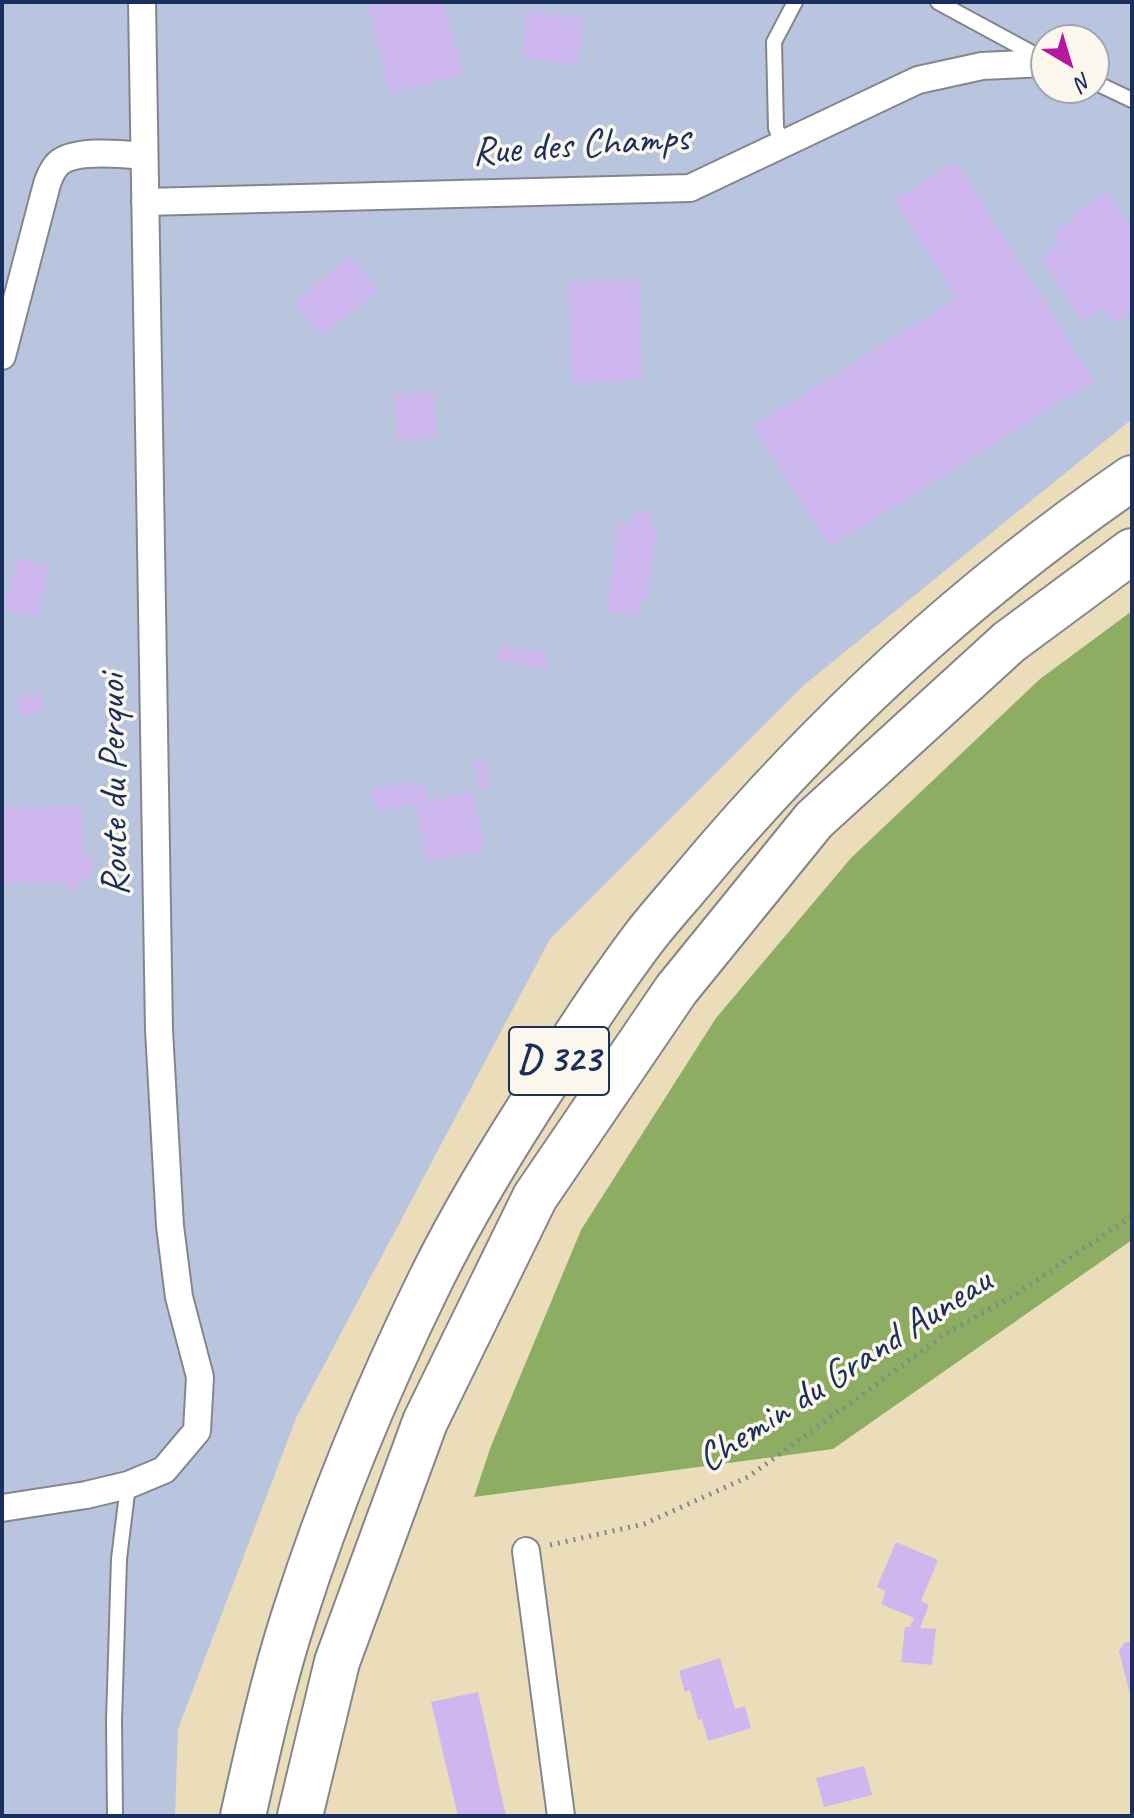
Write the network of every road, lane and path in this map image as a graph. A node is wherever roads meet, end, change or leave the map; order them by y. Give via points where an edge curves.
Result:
1 (142, 2) edge
2 (795, 2) edge
3 (938, 2) edge
4 (1030, 53) edge
5 (1030, 63) edge
6 (1110, 90) edge
7 (1132, 100) edge
8 (783, 144) junction
9 (144, 156) junction
10 (145, 202) junction
11 (2, 356) edge
12 (1132, 478) edge
13 (1132, 551) edge
14 (1132, 1216) edge
15 (128, 1485) junction
16 (2, 1508) edge
17 (526, 1551) joint
18 (115, 1816) edge
19 (243, 1816) edge
20 (300, 1816) edge
21 (561, 1816) edge

1 - 9 street, Route du Perquoi
2 - 8 lane via 774,42 776,128
3 - 4 lane
5 - 8 street, Rue des Champs via 982,66 918,80
6 - 7 lane
8 - 10 street, Rue des Champs via 690,188
9 - 10 street, Route du Perquoi
9 - 11 street via 74,156 57,164 47,184
10 - 15 street, Route du Perquoi via 159,1030 172,1240 179,1297 200,1377 197,1431 164,1470
12 - 19 highway, D 323 via 1022,559 830,729 676,899 578,1032 503,1149 432,1276 382,1384 293,1618
13 - 20 highway, D 323 via 1009,642 814,820 676,990 535,1197 425,1422 337,1662
14 - 17 path, Chemin du Grand Auneau via 1013,1296 947,1333 748,1477 644,1524
15 - 16 street, Route du Perquoi
15 - 18 lane via 118,1574
17 - 21 street

